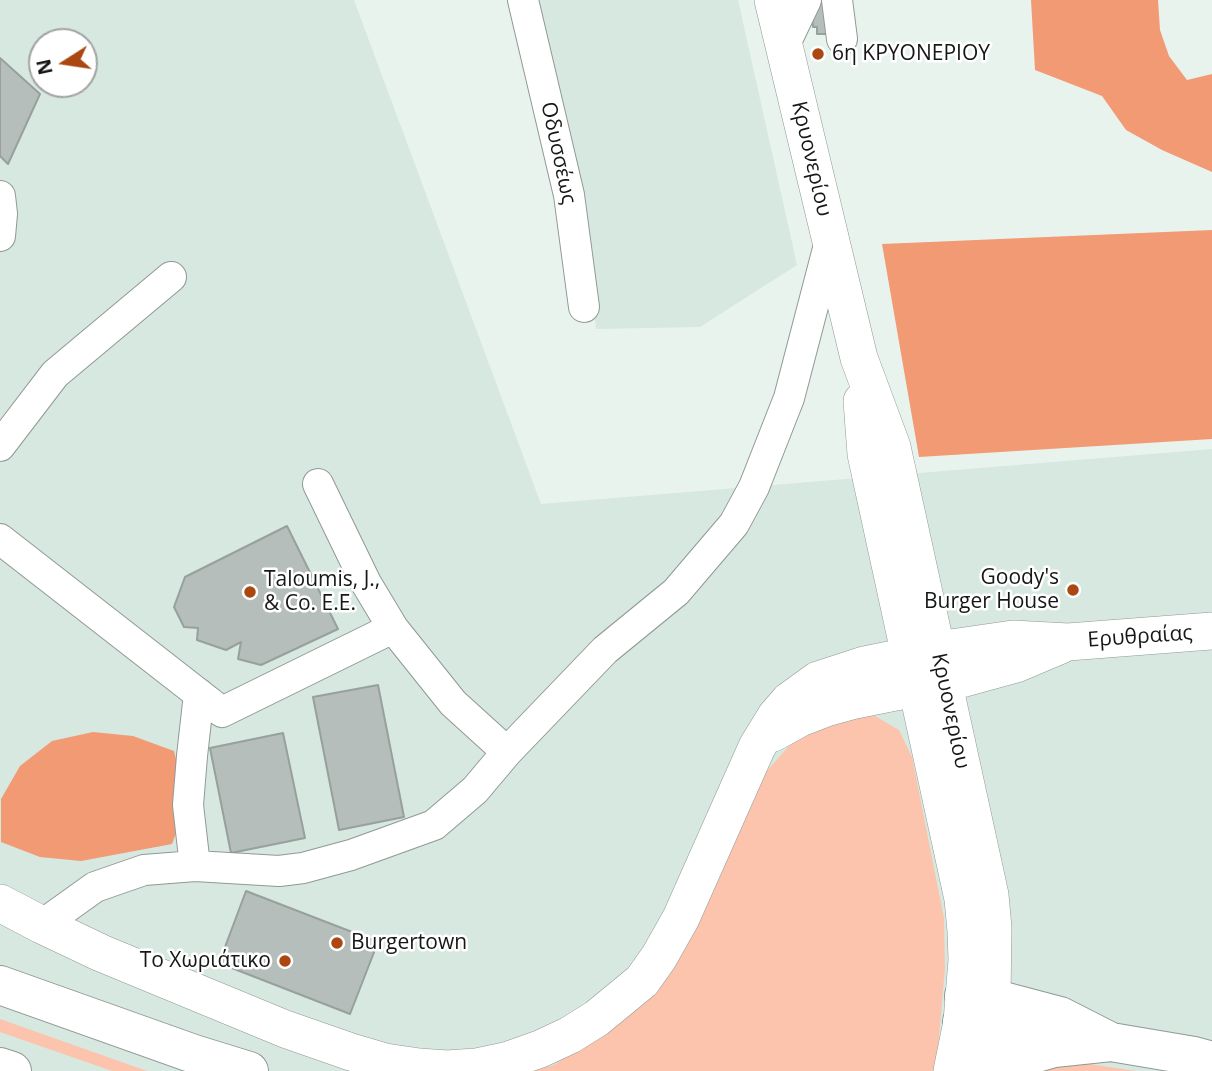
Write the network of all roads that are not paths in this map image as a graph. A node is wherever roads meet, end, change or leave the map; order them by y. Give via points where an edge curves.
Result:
1 (523, 0) edge
2 (773, 0) edge
3 (806, 0) edge
4 (836, 0) edge
5 (842, 39) dead end
6 (784, 46) junction
7 (0, 196) edge
8 (0, 236) edge
9 (831, 241) junction
10 (171, 277) dead end
11 (584, 307) dead end
12 (0, 446) edge
13 (318, 484) dead end
14 (0, 539) edge
15 (393, 628) junction
16 (1212, 631) edge
17 (927, 669) junction
18 (199, 694) junction
19 (507, 752) junction
20 (195, 866) junction
21 (0, 903) edge
22 (42, 925) junction
23 (0, 985) edge
24 (99, 1002) dead end
25 (976, 1011) junction
26 (1111, 1042) junction
27 (1054, 1048) junction
28 (194, 1054) junction
29 (1212, 1061) edge
30 (0, 1067) edge
31 (12, 1071) edge
32 (249, 1071) edge
33 (952, 1071) edge
34 (980, 1071) edge
35 (999, 1071) edge

1 - 11 street, Οδυσσέως via 569,195
2 - 6 main road, Κρυονερίου
3 - 6 street
4 - 5 street
6 - 9 main road, Κρυονερίου
7 - 8 street
9 - 17 main road, Κρυονερίου via 859,358 892,447
9 - 19 street via 789,398 754,487 734,524 676,592 605,650
10 - 12 street via 55,374
13 - 15 street
14 - 18 street
15 - 18 street via 222,712
15 - 19 street via 453,703
16 - 17 main road, Ερυθραίας via 1068,642 1016,664
17 - 22 main road, Ερυθραίας via 864,665 818,680 789,701 757,747 681,918 642,981 570,1035 509,1059 447,1069 385,1062 285,1029
17 - 25 main road, Κρυονερίου via 990,895 993,928
18 - 20 street via 188,805
19 - 20 street via 475,790 434,825 396,840 303,868
20 - 22 street via 144,870 95,887
21 - 22 main road, Ερυθραίας
23 - 28 highway
24 - 28 highway
25 - 26 highway via 1060,1016
25 - 27 highway
25 - 33 main road, Κρυονερίου
25 - 34 main road, Κρυονερίου
26 - 27 highway
26 - 29 highway
27 - 35 highway via 1023,1057
28 - 32 highway
30 - 31 highway

